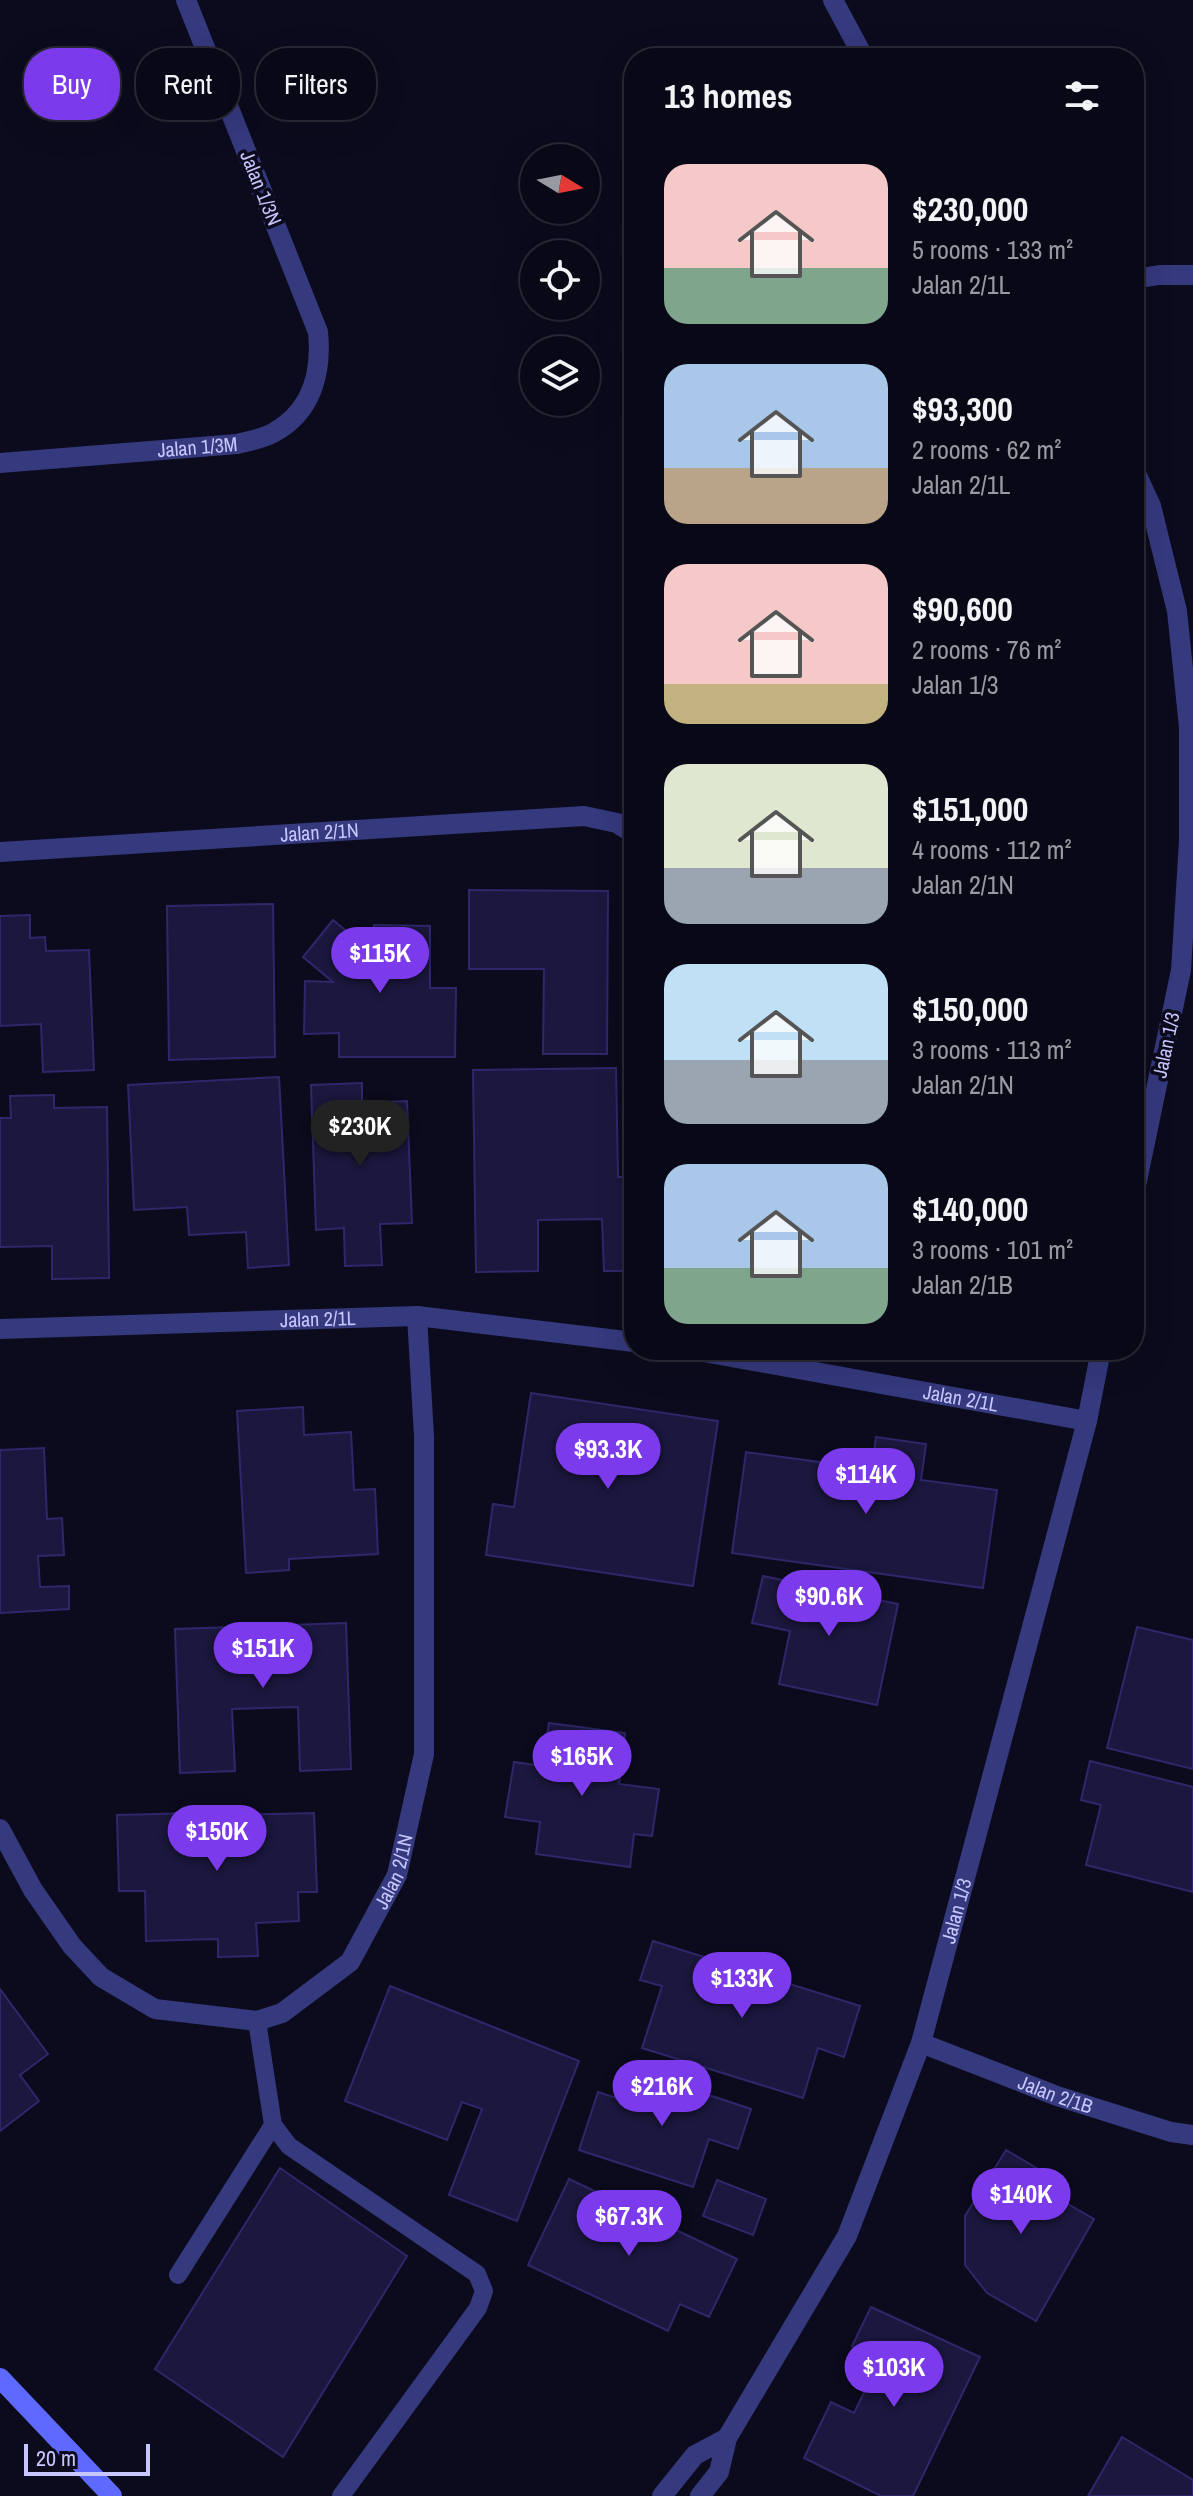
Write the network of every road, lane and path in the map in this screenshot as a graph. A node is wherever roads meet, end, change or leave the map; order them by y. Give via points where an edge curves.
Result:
1 (186, 0) edge
2 (833, 0) edge
3 (859, 48) edge
4 (1193, 275) edge
5 (1144, 277) edge
6 (318, 332) joint
7 (0, 463) edge
8 (1144, 491) edge
9 (624, 828) edge
10 (0, 852) edge
11 (1187, 971) edge
12 (1144, 1153) edge
13 (417, 1316) junction
14 (0, 1329) edge
15 (624, 1341) edge
16 (748, 1360) edge
17 (1099, 1360) edge
18 (1087, 1421) junction
19 (0, 1829) edge
20 (257, 2021) junction
21 (921, 2043) junction
22 (273, 2125) junction
23 (1193, 2135) edge
24 (178, 2275) dead end
25 (0, 2378) edge
26 (727, 2438) junction
27 (112, 2496) edge
28 (341, 2496) edge
29 (662, 2496) edge
30 (700, 2496) edge

1 - 6 street, Jalan 1/3N
2 - 3 street
4 - 5 street
6 - 7 street, Jalan 1/3M via 321,361 311,393 295,418 272,434 237,444
8 - 11 street, Jalan 1/3 via 1177,611 1189,727
9 - 10 street, Jalan 2/1N via 584,816
11 - 12 street, Jalan 1/3
13 - 14 street, Jalan 2/1L
13 - 15 street, Jalan 2/1L
13 - 20 street, Jalan 2/1N via 424,1436 424,1754 397,1875 350,1962 282,2013
16 - 18 street, Jalan 2/1L
17 - 18 street, Jalan 1/3
18 - 21 street, Jalan 1/3
19 - 20 street via 41,1901 101,1977 155,2009
20 - 22 lane
21 - 23 street, Jalan 2/1B via 1057,2096
21 - 26 street, Jalan 1/3 via 847,2236
22 - 24 lane
22 - 28 lane via 289,2146 477,2274 484,2291 478,2308
25 - 27 main road
26 - 29 street, Jalan 1/3 via 695,2455
26 - 30 street, Jalan 1/3 via 719,2472

